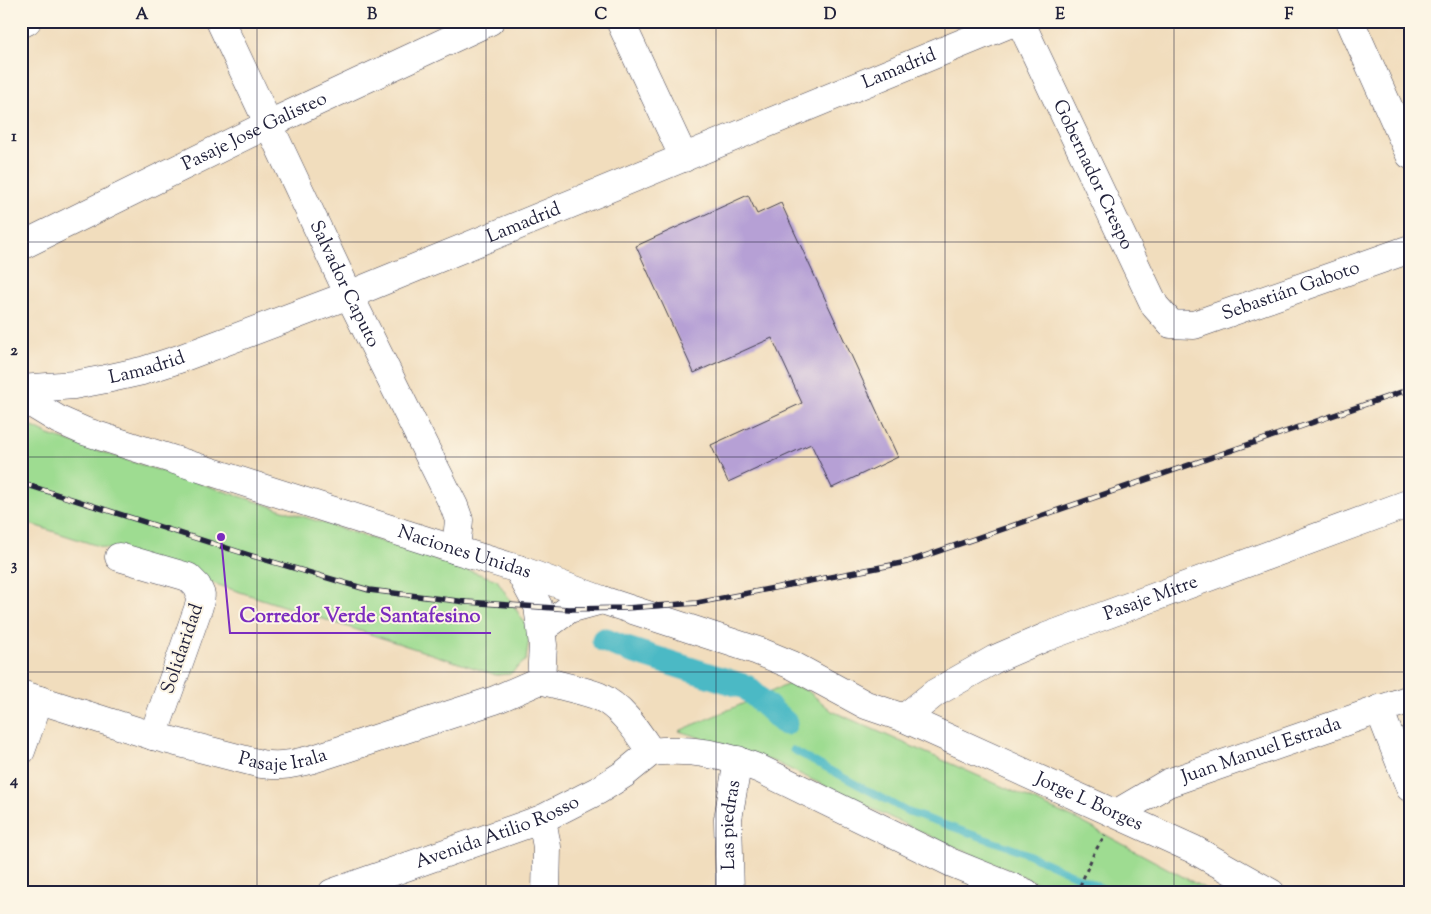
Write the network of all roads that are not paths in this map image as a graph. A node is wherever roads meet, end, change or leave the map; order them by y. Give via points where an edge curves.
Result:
1 (27, 21) edge
2 (220, 21) edge
3 (490, 21) edge
4 (620, 21) edge
5 (1016, 21) edge
6 (1020, 21) edge
7 (1350, 21) edge
8 (21, 24) edge
9 (269, 124) junction
10 (1410, 155) edge
11 (684, 158) junction
12 (21, 246) edge
13 (1410, 249) edge
14 (349, 295) junction
15 (1171, 324) joint
16 (21, 389) edge
17 (21, 397) edge
18 (1410, 503) edge
19 (456, 550) junction
20 (120, 557) dead end
21 (518, 569) junction
22 (602, 600) junction
23 (542, 629) junction
24 (541, 680) junction
25 (30, 697) edge
26 (1410, 699) edge
27 (1379, 709) junction
28 (904, 718) junction
29 (153, 736) junction
30 (21, 751) edge
31 (652, 752) junction
32 (738, 760) junction
33 (1410, 788) edge
34 (1117, 814) junction
35 (542, 819) junction
36 (342, 892) edge
37 (546, 893) edge
38 (730, 893) edge
39 (1026, 893) edge
40 (1271, 893) edge

1 - 8 street
2 - 9 street, Salvador Caputo
3 - 9 street, Pasaje Jose Galisteo
4 - 11 street
5 - 11 street, Lamadrid
6 - 15 street, Gobernador Crespo via 1155,306
7 - 10 street
9 - 12 street, Pasaje Jose Galisteo
9 - 14 street, Salvador Caputo
11 - 14 street, Lamadrid
13 - 15 street, Sebastián Gaboto via 1194,325
14 - 16 street, Lamadrid via 142,371 74,385
14 - 19 street, Salvador Caputo via 454,506 459,520
17 - 19 street, Naciones Unidas via 84,431
18 - 28 street, Pasaje Mitre via 995,658 935,693
19 - 21 street, Naciones Unidas
20 - 29 street, Solidaridad via 188,578 201,595
21 - 22 street, Naciones Unidas
21 - 23 street via 538,606
22 - 23 street via 569,609
22 - 28 street, Naciones Unidas via 758,651 792,665 866,705
23 - 24 street
24 - 29 street, Pasaje Irala via 495,700 292,765 261,764
24 - 31 street via 598,696 632,724
25 - 29 street, Pasaje Irala
25 - 30 street
26 - 27 street, Juan Manuel Estrada
27 - 33 street
27 - 34 street, Juan Manuel Estrada via 1168,783
28 - 34 street, Jorge L Borges
31 - 32 street via 710,752
31 - 35 street, Avenida Atilio Rosso via 599,790
32 - 38 street, Las piedras via 728,819
32 - 39 street via 952,863
34 - 40 street, Jorge L Borges via 1193,849
35 - 36 street, Avenida Atilio Rosso
35 - 37 street via 547,847

